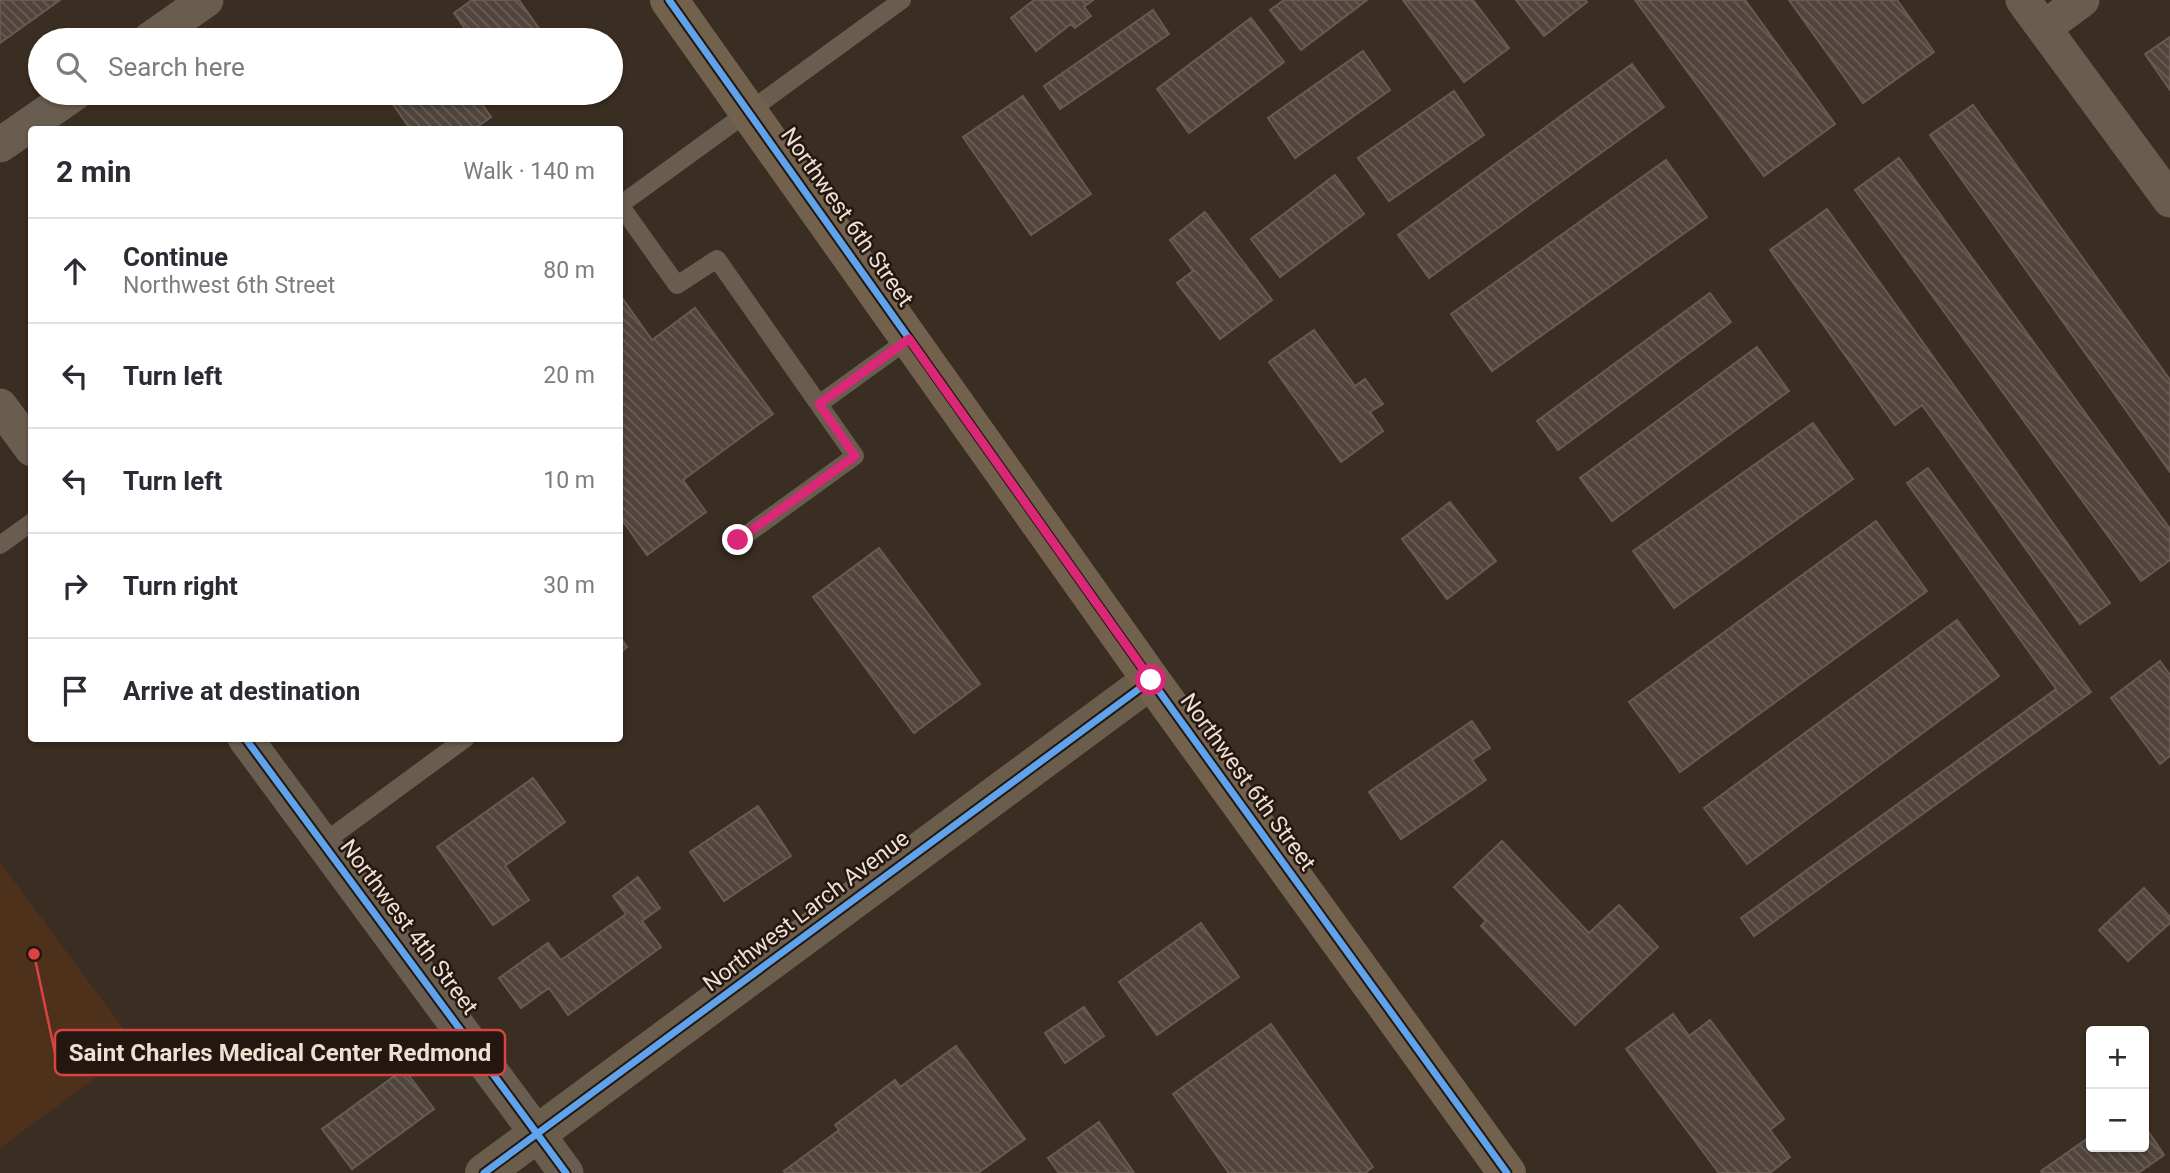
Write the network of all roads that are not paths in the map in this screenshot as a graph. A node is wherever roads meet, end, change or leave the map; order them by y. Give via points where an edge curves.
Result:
1 (206, 0) edge
2 (669, 0) edge
3 (902, 0) edge
4 (2023, 0) edge
5 (2082, 0) edge
6 (166, 28) edge
7 (2044, 29) junction
8 (58, 105) edge
9 (749, 113) junction
10 (0, 145) edge
11 (2170, 200) edge
12 (623, 203) edge
13 (623, 209) edge
14 (909, 339) junction
15 (819, 404) junction
16 (0, 406) edge
17 (28, 444) edge
18 (28, 525) edge
19 (738, 540) dead end
20 (0, 545) edge
21 (1151, 680) junction
22 (248, 742) edge
23 (461, 742) edge
24 (323, 843) junction
25 (538, 1134) junction
26 (484, 1173) edge
27 (566, 1173) edge
28 (1507, 1173) edge

1 - 6 street
2 - 9 main road, Northwest 6th Street
3 - 9 lane
4 - 7 street
5 - 7 street
7 - 11 street
8 - 10 street
9 - 12 lane
9 - 14 main road, Northwest 6th Street
13 - 15 lane via 677,285 717,259
14 - 15 lane
14 - 21 main road, Northwest 6th Street
15 - 19 lane via 855,456
16 - 17 street
18 - 20 lane
21 - 25 street, Northwest Larch Avenue
21 - 28 main road, Northwest 6th Street
22 - 24 street, Northwest 4th Street
23 - 24 lane
24 - 25 street, Northwest 4th Street
25 - 26 street, Northwest Larch Avenue
25 - 27 street, Northwest 4th Street

